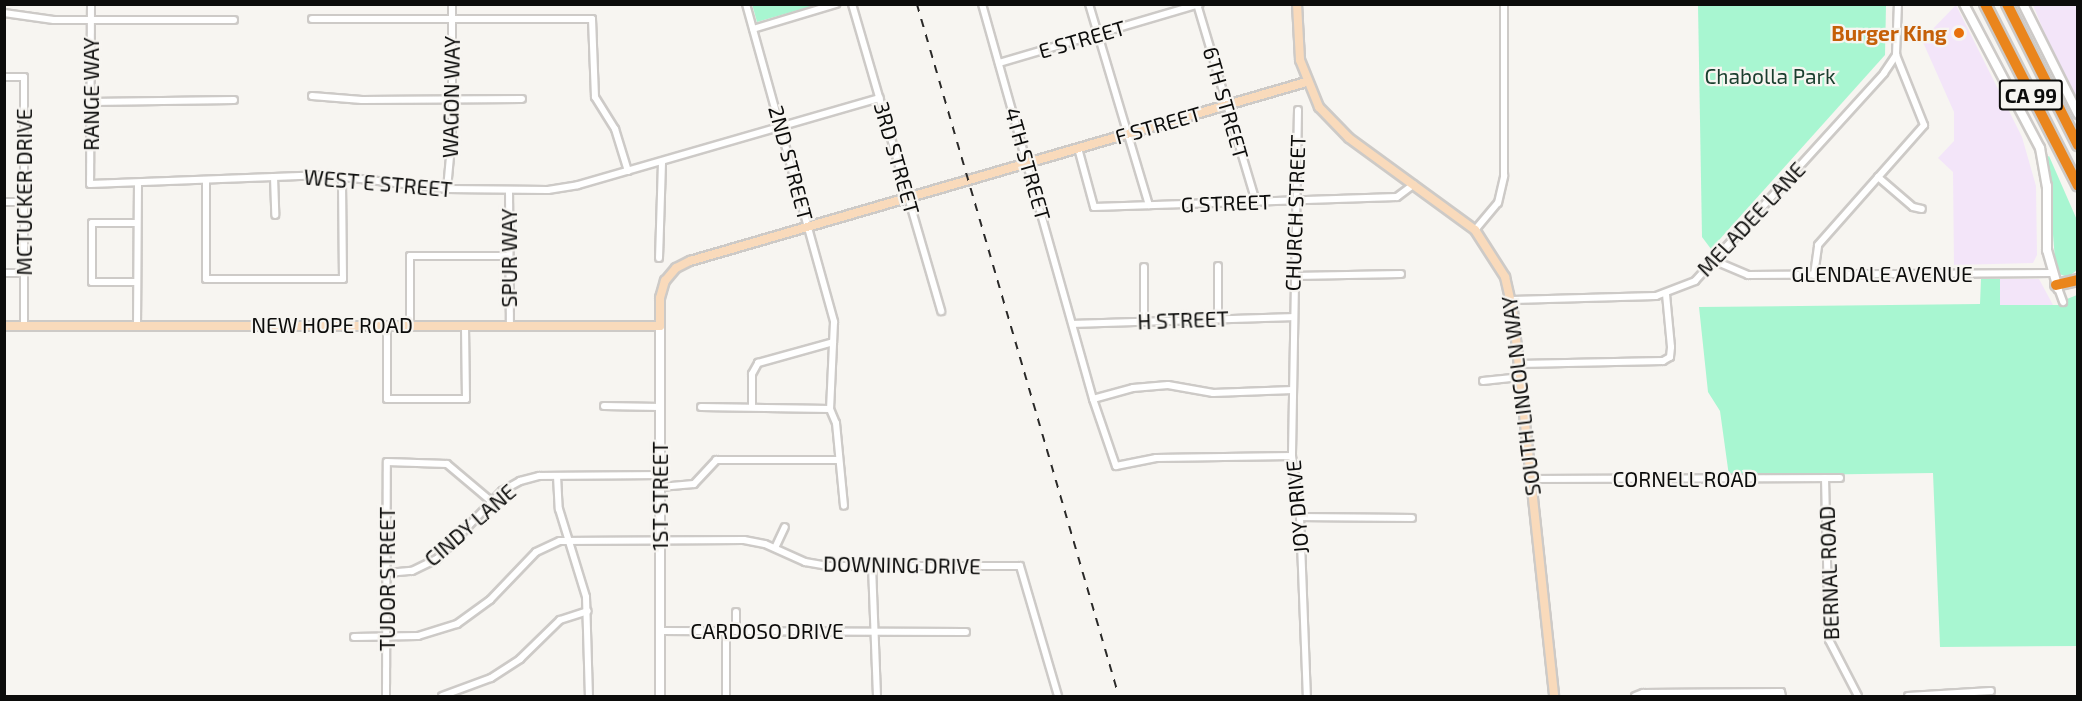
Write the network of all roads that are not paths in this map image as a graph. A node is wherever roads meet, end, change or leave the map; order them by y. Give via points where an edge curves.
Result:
1 (91, 4) edge
2 (452, 4) edge
3 (746, 4) edge
4 (836, 4) edge
5 (852, 4) edge
6 (982, 4) edge
7 (1089, 4) edge
8 (1298, 4) edge
9 (1504, 4) edge
10 (1898, 4) edge
11 (1964, 4) edge
12 (2007, 4) edge
13 (2023, 4) edge
14 (1198, 5) edge
15 (1986, 8) edge
16 (4, 13) edge
17 (312, 19) dead end
18 (452, 19) junction
19 (91, 20) junction
20 (234, 20) dead end
21 (753, 29) junction
22 (1098, 34) junction
23 (1896, 55) junction
24 (999, 63) junction
25 (4, 77) edge
26 (1306, 82) junction
27 (312, 96) dead end
28 (880, 98) junction
29 (522, 99) dead end
30 (234, 100) dead end
31 (452, 100) junction
32 (91, 102) junction
33 (1227, 105) junction
34 (1298, 110) dead end
35 (2078, 114) edge
36 (781, 126) junction
37 (1127, 134) junction
38 (2078, 145) edge
39 (1078, 148) junction
40 (662, 162) junction
41 (1028, 162) junction
42 (2067, 164) junction
43 (628, 171) junction
44 (342, 176) junction
45 (274, 177) junction
46 (1878, 177) junction
47 (206, 181) junction
48 (138, 183) junction
49 (90, 184) joint
50 (1414, 184) junction
51 (2078, 186) edge
52 (447, 189) junction
53 (509, 190) junction
54 (2078, 195) edge
55 (909, 197) junction
56 (1299, 200) junction
57 (4, 202) edge
58 (24, 202) junction
59 (1256, 202) junction
60 (1149, 205) junction
61 (1922, 209) dead end
62 (275, 214) dead end
63 (137, 223) junction
64 (808, 226) junction
65 (1475, 230) junction
66 (509, 256) junction
67 (659, 258) dead end
68 (1715, 261) junction
69 (1218, 266) dead end
70 (1144, 267) dead end
71 (4, 273) edge
72 (24, 273) junction
73 (2052, 273) junction
74 (1401, 274) dead end
75 (1814, 275) junction
76 (1294, 276) junction
77 (2078, 280) edge
78 (137, 282) junction
79 (2057, 287) junction
80 (2078, 291) edge
81 (1666, 294) junction
82 (660, 296) joint
83 (1512, 300) junction
84 (2063, 302) dead end
85 (941, 311) dead end
86 (1293, 317) junction
87 (1218, 319) junction
88 (1144, 321) junction
89 (1074, 324) junction
90 (387, 325) junction
91 (410, 325) junction
92 (465, 325) junction
93 (4, 326) edge
94 (24, 326) junction
95 (137, 326) junction
96 (510, 326) junction
97 (660, 326) junction
98 (833, 342) junction
99 (1519, 364) junction
100 (1520, 377) junction
101 (1484, 381) dead end
102 (1293, 390) junction
103 (1093, 399) junction
104 (604, 406) dead end
105 (660, 407) junction
106 (752, 407) junction
107 (700, 408) dead end
108 (830, 409) junction
109 (1292, 456) junction
110 (838, 460) junction
111 (660, 475) junction
112 (557, 476) junction
113 (1825, 478) junction
114 (1840, 478) dead end
115 (1531, 479) junction
116 (660, 487) junction
117 (492, 502) junction
118 (844, 506) dead end
119 (1300, 517) junction
120 (1412, 518) dead end
121 (785, 527) dead end
122 (570, 540) junction
123 (660, 540) junction
124 (775, 548) junction
125 (872, 566) junction
126 (387, 573) junction
127 (588, 611) junction
128 (736, 612) dead end
129 (660, 631) junction
130 (726, 631) junction
131 (736, 631) junction
132 (874, 631) junction
133 (966, 632) dead end
134 (354, 637) dead end
135 (387, 637) junction
136 (1991, 691) dead end
137 (1710, 694) edge
138 (1958, 694) edge
139 (386, 696) edge
140 (442, 696) edge
141 (589, 696) edge
142 (660, 696) edge
143 (726, 696) edge
144 (877, 696) edge
145 (1058, 696) edge
146 (1307, 696) edge
147 (1554, 696) edge
148 (1635, 696) edge
149 (1782, 696) edge
150 (1858, 696) edge
151 (1908, 696) edge

1 - 19 street, RANGE WAY
2 - 18 street, WAGON WAY
3 - 21 street, 2ND STREET
4 - 21 street
5 - 28 street, 3RD STREET
6 - 24 street, 4TH STREET
7 - 22 street
8 - 26 main road, SOUTH LINCOLN WAY via 1298,47
9 - 65 street via 1504,176 1498,203
10 - 23 street
11 - 73 street via 2040,148 2046,175
12 - 38 highway, CA 99
13 - 35 street
14 - 22 street, E STREET
14 - 33 street, 6TH STREET
15 - 42 highway, CA 99
16 - 19 street
17 - 18 street
18 - 31 street, WAGON WAY
18 - 43 street via 592,18 595,97 615,129
19 - 20 street
19 - 32 street, RANGE WAY
21 - 36 street, 2ND STREET
22 - 24 street, E STREET
22 - 37 street
23 - 46 street via 1924,125
23 - 68 street, MELADEE LANE via 1884,74
24 - 41 street, 4TH STREET
25 - 58 street, MCTUCKER DRIVE via 24,77
26 - 33 main road, F STREET
26 - 50 main road, SOUTH LINCOLN WAY via 1319,107 1337,128
27 - 31 street
28 - 36 street
28 - 55 street, 3RD STREET
29 - 31 street
30 - 32 street
31 - 52 street, WAGON WAY
32 - 49 street, RANGE WAY
33 - 37 main road, F STREET
33 - 59 street, 6TH STREET
34 - 56 street, CHURCH STREET
36 - 40 street
36 - 64 street, 2ND STREET
37 - 39 main road, F STREET
37 - 60 street
39 - 41 main road, F STREET
39 - 60 street, G STREET via 1094,207
40 - 43 street, WEST E STREET
40 - 67 street
41 - 55 main road, F STREET
41 - 89 street, 4TH STREET
42 - 51 highway, CA 99
42 - 54 highway
43 - 53 street, WEST E STREET via 563,188
44 - 45 street, WEST E STREET
44 - 47 street via 343,279 206,279
44 - 52 street, WEST E STREET
45 - 47 street, WEST E STREET
45 - 62 street
46 - 61 street via 1913,207
46 - 75 street via 1818,245
47 - 48 street, WEST E STREET
48 - 49 street, WEST E STREET
48 - 63 street
50 - 56 street, G STREET via 1396,197
50 - 65 main road, SOUTH LINCOLN WAY
52 - 53 street, WEST E STREET
53 - 66 street, SPUR WAY
55 - 64 main road, F STREET
55 - 85 street, 3RD STREET
56 - 59 street, G STREET
56 - 76 street, CHURCH STREET
57 - 58 street
58 - 72 street, MCTUCKER DRIVE
59 - 60 street, G STREET
63 - 78 street
63 - 78 street via 92,223 92,282
64 - 82 main road, F STREET via 683,263 669,275
64 - 98 street, 2ND STREET via 834,322
65 - 83 main road, SOUTH LINCOLN WAY via 1499,264
66 - 91 street via 410,256
66 - 96 street, SPUR WAY
68 - 75 street, GLENDALE AVENUE via 1743,275
68 - 81 street, MELADEE LANE via 1695,281
69 - 87 street
70 - 88 street
71 - 72 street
72 - 94 street, MCTUCKER DRIVE
73 - 75 street, GLENDALE AVENUE
73 - 79 street
74 - 76 street
76 - 86 street, CHURCH STREET
77 - 79 highway
78 - 95 street
79 - 80 highway
79 - 84 street
81 - 83 street, MELADEE LANE
81 - 99 street via 1671,347 1670,357 1663,361
82 - 97 main road, 1ST STREET
83 - 99 main road, SOUTH LINCOLN WAY
86 - 87 street, H STREET
86 - 102 street, JOY DRIVE
87 - 88 street, H STREET
88 - 89 street, H STREET
89 - 103 street, 4TH STREET
90 - 91 main road, NEW HOPE ROAD
90 - 92 street via 387,399 466,399
90 - 95 main road, NEW HOPE ROAD
91 - 92 main road, NEW HOPE ROAD
92 - 96 main road, NEW HOPE ROAD
93 - 94 main road, NEW HOPE ROAD
94 - 95 main road, NEW HOPE ROAD
96 - 97 main road, NEW HOPE ROAD
97 - 105 street, 1ST STREET
98 - 106 street via 758,363 752,374
98 - 108 street, 2ND STREET
99 - 100 main road, SOUTH LINCOLN WAY
100 - 101 street
100 - 115 main road, SOUTH LINCOLN WAY
102 - 103 street via 1213,393 1157,385
102 - 109 street, JOY DRIVE
103 - 109 street, 4TH STREET via 1116,466 1156,458
104 - 105 street
105 - 111 street, 1ST STREET
106 - 107 street
106 - 108 street
108 - 110 street, 2ND STREET via 836,423
109 - 119 street, JOY DRIVE
110 - 116 street via 716,460 694,484
110 - 118 street, 2ND STREET
111 - 112 street, CINDY LANE
111 - 116 street, 1ST STREET
112 - 117 street, CINDY LANE via 520,481
112 - 122 street via 560,509
113 - 114 street, CORNELL ROAD
113 - 115 street, CORNELL ROAD
113 - 150 street, BERNAL ROAD via 1829,640
115 - 147 main road, SOUTH LINCOLN WAY
116 - 123 street, 1ST STREET
117 - 126 street, CINDY LANE via 437,559 412,571
117 - 126 street, TUDOR STREET via 447,464 387,462
119 - 120 street
119 - 146 street, JOY DRIVE
121 - 124 street
122 - 123 street, DOWNING DRIVE
122 - 127 street
122 - 135 street, DOWNING DRIVE via 536,552 484,605 457,624 418,636
123 - 124 street, DOWNING DRIVE via 744,540
123 - 129 street, 1ST STREET
124 - 125 street, DOWNING DRIVE via 816,565
125 - 132 street
125 - 145 street, DOWNING DRIVE via 1020,566
126 - 135 street, TUDOR STREET
127 - 140 street via 560,620 520,659 491,678
127 - 141 street
128 - 131 street
129 - 130 street, CARDOSO DRIVE
129 - 142 street, 1ST STREET
130 - 131 street, CARDOSO DRIVE
130 - 143 street
131 - 132 street, CARDOSO DRIVE
132 - 133 street, CARDOSO DRIVE
132 - 144 street
134 - 135 street, DOWNING DRIVE
135 - 139 street, TUDOR STREET
136 - 138 street
137 - 148 street
137 - 149 street via 1781,692
138 - 151 street

